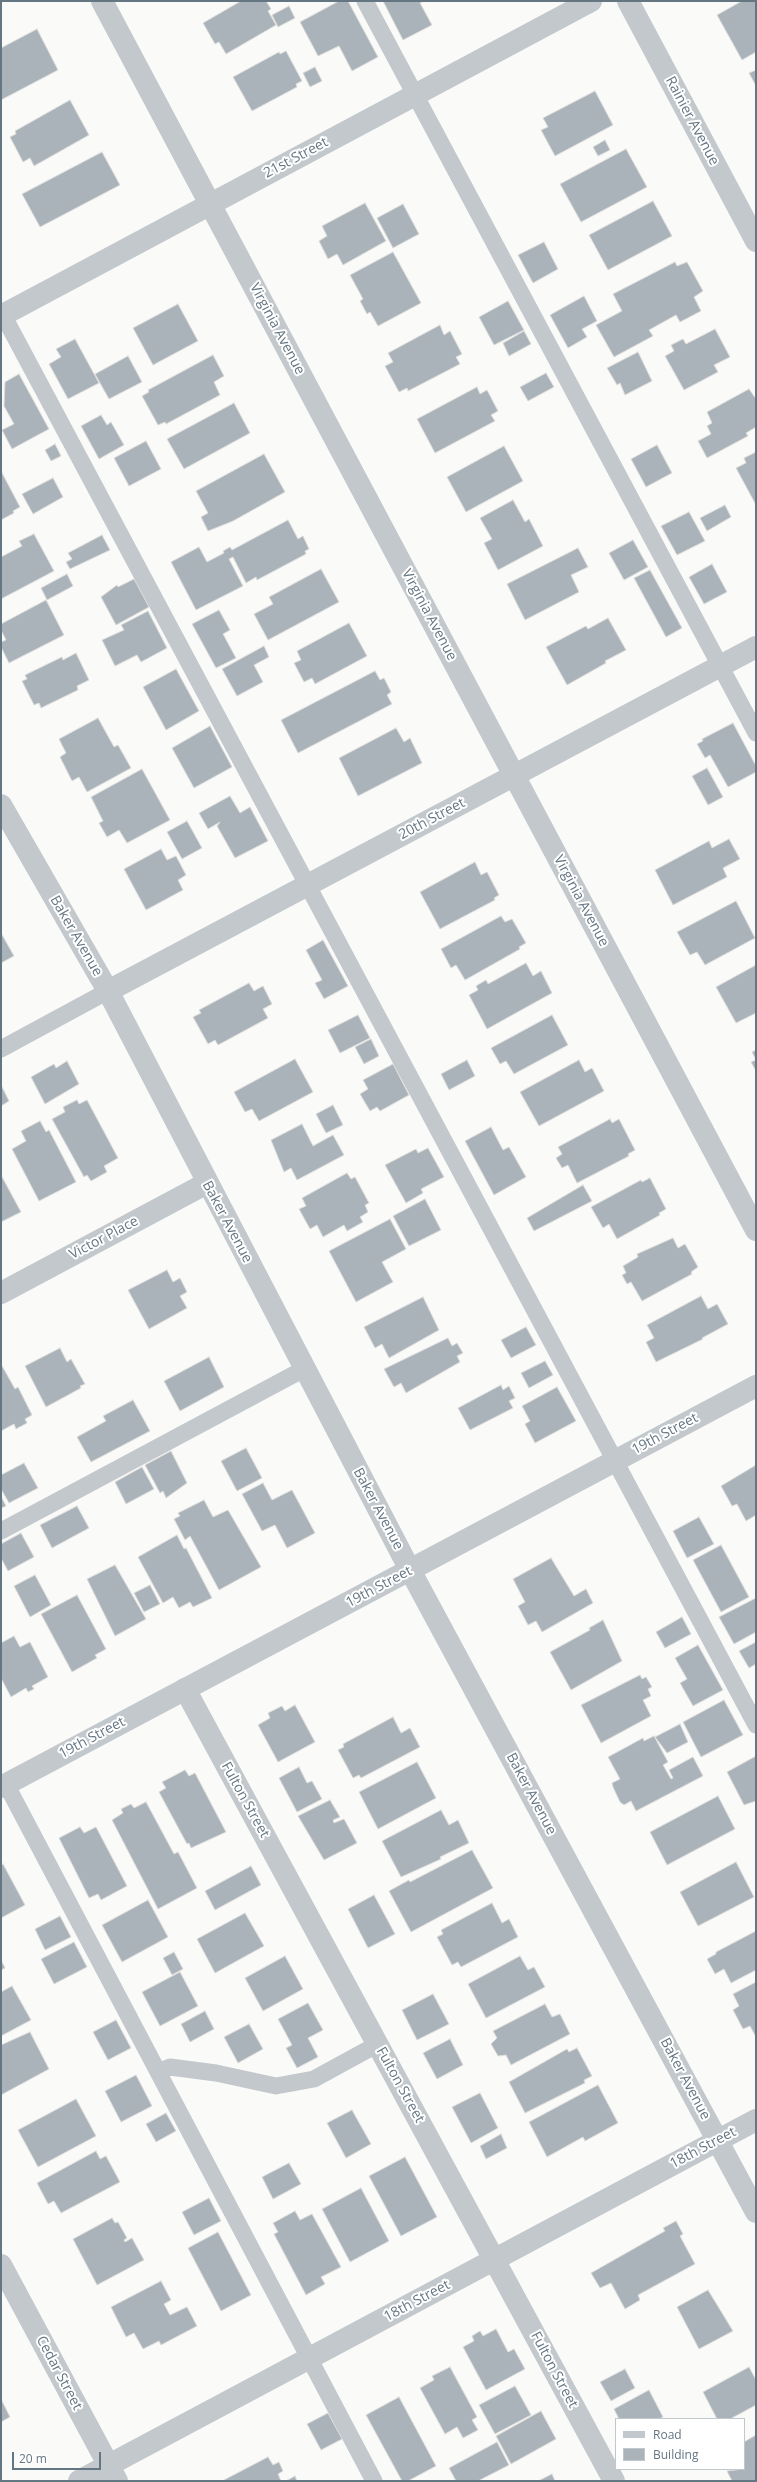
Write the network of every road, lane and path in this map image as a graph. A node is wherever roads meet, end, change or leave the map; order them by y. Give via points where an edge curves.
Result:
1 (102, 1) edge
2 (365, 1) edge
3 (591, 1) edge
4 (628, 1) edge
5 (416, 94) junction
6 (210, 204) junction
7 (756, 241) edge
8 (2, 314) edge
9 (756, 647) edge
10 (721, 666) junction
11 (756, 733) edge
12 (514, 775) junction
13 (2, 811) edge
14 (309, 885) junction
15 (108, 991) junction
16 (1, 1049) edge
17 (207, 1183) junction
18 (756, 1230) edge
19 (1, 1293) edge
20 (304, 1369) junction
21 (756, 1386) edge
22 (616, 1460) junction
23 (1, 1531) edge
24 (410, 1570) junction
25 (185, 1689) junction
26 (756, 1725) edge
27 (4, 1785) edge
28 (378, 2044) junction
29 (158, 2072) junction
30 (756, 2120) edge
31 (718, 2140) junction
32 (756, 2212) edge
33 (495, 2259) junction
34 (1, 2265) edge
35 (308, 2359) junction
36 (112, 2473) edge
37 (79, 2481) edge
38 (374, 2481) edge
39 (614, 2481) edge

1 - 6 street, Virginia Avenue
2 - 5 lane
3 - 5 street, 21st Street
4 - 7 street, Rainier Avenue
5 - 6 street, 21st Street
5 - 10 lane
6 - 8 street, 21st Street
6 - 12 street, Virginia Avenue
8 - 14 lane
9 - 10 street, 20th Street
10 - 11 lane
10 - 12 street, 20th Street
12 - 14 street, 20th Street
12 - 18 street, Virginia Avenue
13 - 15 street, Baker Avenue
14 - 15 street, 20th Street
14 - 22 lane
15 - 16 lane
15 - 17 street, Baker Avenue
17 - 19 street, Victor Place
17 - 20 street, Baker Avenue
20 - 23 lane
20 - 24 street, Baker Avenue
21 - 22 street, 19th Street
22 - 24 street, 19th Street
22 - 26 lane
24 - 25 street, 19th Street
24 - 31 street, Baker Avenue
25 - 27 street, 19th Street
25 - 28 street, Fulton Street
27 - 29 lane
28 - 29 lane via 314,2079 276,2086 216,2073 170,2067
28 - 33 street, Fulton Street
29 - 35 lane
30 - 31 street, 18th Street
31 - 32 street, Baker Avenue
31 - 33 street, 18th Street
33 - 35 street, 18th Street
33 - 39 street, Fulton Street
34 - 36 street, Cedar Street
35 - 36 street, 18th Street
35 - 38 lane
36 - 37 street, 18th Street

